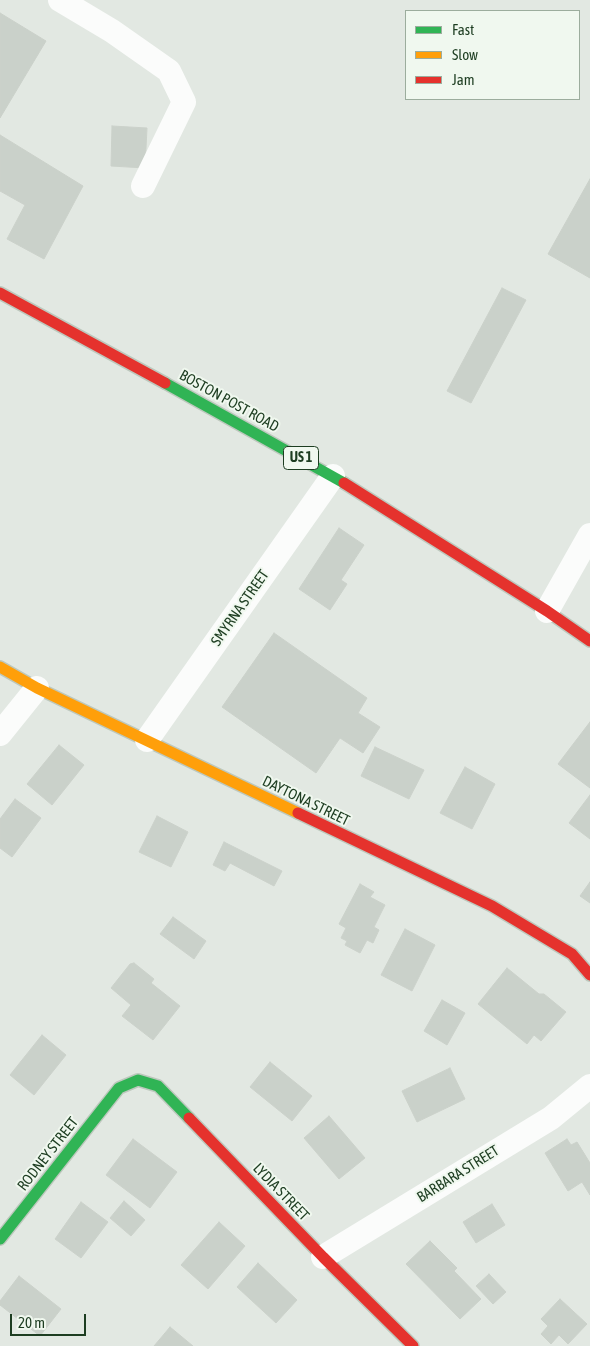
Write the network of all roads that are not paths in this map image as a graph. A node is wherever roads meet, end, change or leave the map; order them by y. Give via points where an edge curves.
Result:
1 (60, 0) edge
2 (143, 186) dead end
3 (0, 294) edge
4 (333, 476) junction
5 (590, 535) edge
6 (547, 611) junction
7 (590, 640) edge
8 (0, 667) edge
9 (37, 688) junction
10 (0, 734) edge
11 (147, 740) junction
12 (590, 975) edge
13 (590, 1086) edge
14 (119, 1088) joint
15 (0, 1239) edge
16 (323, 1258) junction
17 (413, 1346) edge

1 - 2 street via 169,71 184,102
3 - 4 street, BOSTON POST ROAD / US 1
4 - 6 street, BOSTON POST ROAD / US 1
4 - 11 street, SMYRNA STREET
5 - 6 street
6 - 7 street, BOSTON POST ROAD / US 1
8 - 9 street, DAYTONA STREET
9 - 10 street
9 - 11 street, DAYTONA STREET
11 - 12 street, DAYTONA STREET via 492,906 572,954
13 - 16 street, BARBARA STREET via 551,1118
14 - 15 street, RODNEY STREET
14 - 16 street, LYDIA STREET via 138,1080 158,1086
16 - 17 street, LYDIA STREET

